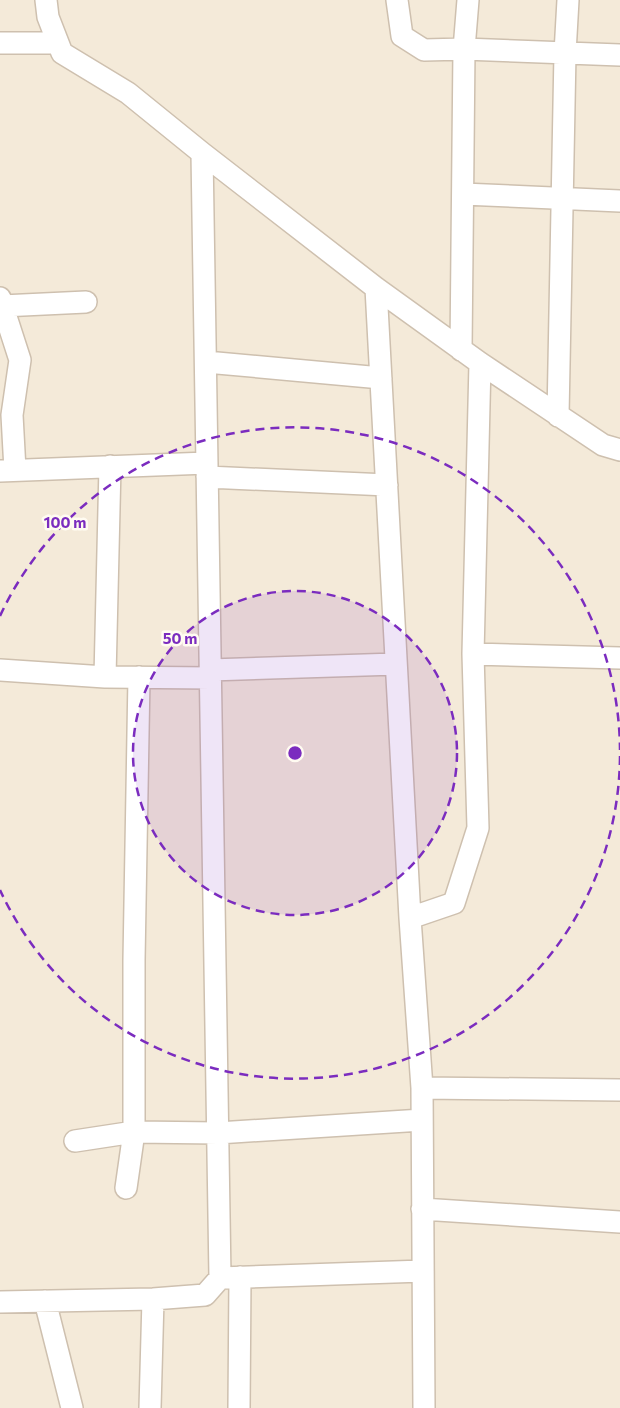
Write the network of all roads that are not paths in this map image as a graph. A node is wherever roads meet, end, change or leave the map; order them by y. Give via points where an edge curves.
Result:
1 (46, 0) edge
2 (397, 0) edge
3 (468, 0) edge
4 (568, 0) edge
5 (0, 43) edge
6 (58, 43) junction
7 (464, 49) junction
8 (565, 53) junction
9 (620, 55) edge
10 (202, 152) junction
11 (463, 194) junction
12 (562, 198) junction
13 (620, 201) edge
14 (376, 288) junction
15 (1, 302) edge
16 (86, 302) dead end
17 (461, 350) junction
18 (206, 362) junction
19 (480, 363) junction
20 (381, 378) junction
21 (558, 416) junction
22 (620, 450) edge
23 (110, 466) junction
24 (8, 470) edge
25 (207, 470) junction
26 (387, 485) junction
27 (473, 654) junction
28 (620, 658) edge
29 (396, 664) junction
30 (0, 670) edge
31 (211, 674) junction
32 (105, 677) junction
33 (139, 677) junction
34 (410, 918) junction
35 (422, 1088) junction
36 (620, 1090) edge
37 (422, 1120) junction
38 (134, 1132) junction
39 (218, 1133) junction
40 (75, 1141) dead end
41 (126, 1188) dead end
42 (422, 1209) junction
43 (620, 1222) edge
44 (423, 1271) junction
45 (230, 1278) junction
46 (153, 1299) junction
47 (45, 1301) junction
48 (0, 1302) edge
49 (72, 1408) edge
50 (150, 1408) edge
51 (239, 1408) edge
52 (424, 1408) edge

1 - 6 street via 48,17
2 - 7 street via 402,36 424,50
3 - 7 street
4 - 8 street
5 - 6 street
6 - 10 street via 62,53 128,93
7 - 8 street
7 - 11 street
8 - 9 street
8 - 12 street
10 - 14 street
10 - 18 street
11 - 12 street
11 - 17 street
12 - 13 street
12 - 21 street
14 - 17 street
14 - 20 street
15 - 16 street
15 - 24 street via 20,360
17 - 19 street
18 - 20 street
18 - 25 street
19 - 21 street
19 - 27 street
20 - 26 street
21 - 22 street via 603,445
23 - 24 street
23 - 25 street
23 - 32 street
25 - 26 street
25 - 31 street
26 - 29 street
27 - 28 street
27 - 34 street via 478,828 454,903
29 - 31 street
29 - 34 street
30 - 32 street
31 - 33 street
31 - 39 street
32 - 33 street
33 - 38 street
34 - 35 street
35 - 36 street
35 - 37 street
37 - 39 street
37 - 42 street
38 - 39 street
38 - 40 street
38 - 41 street
39 - 45 street
42 - 43 street
42 - 44 street
44 - 45 street
44 - 52 street
45 - 46 street via 205,1295
45 - 51 street
46 - 47 street
46 - 50 street
47 - 48 street
47 - 49 street

